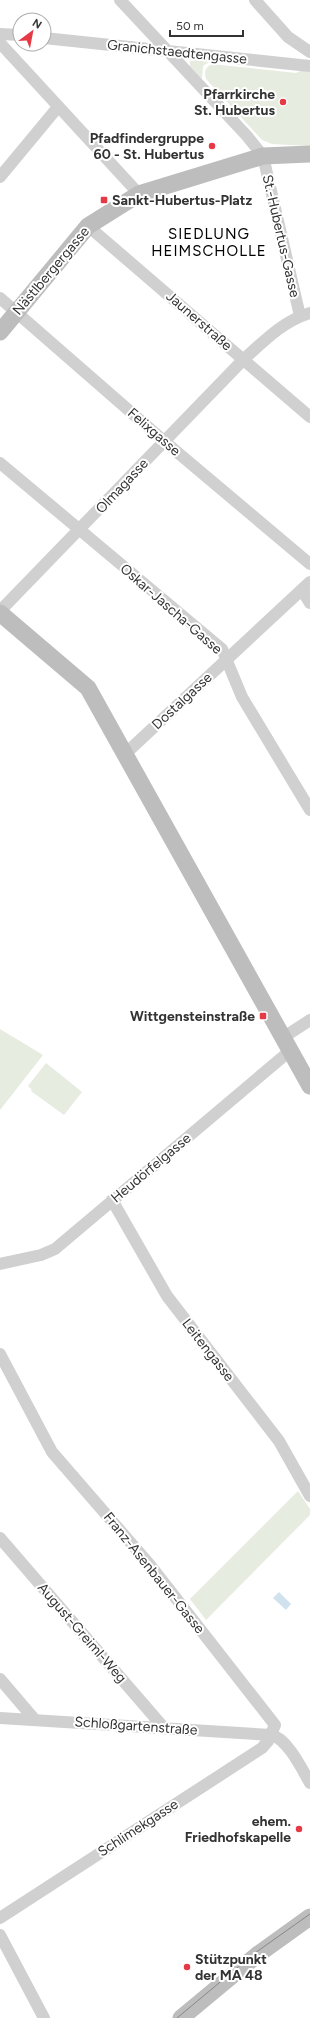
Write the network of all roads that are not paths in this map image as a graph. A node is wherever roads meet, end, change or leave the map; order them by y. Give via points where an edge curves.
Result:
1 (120, 0) edge
2 (255, 0) edge
3 (0, 34) edge
4 (12, 35) edge
5 (52, 39) edge
6 (0, 43) edge
7 (167, 51) junction
8 (310, 52) edge
9 (310, 66) edge
10 (58, 108) junction
11 (310, 154) edge
12 (263, 156) junction
13 (0, 177) edge
14 (139, 194) junction
15 (88, 226) junction
16 (0, 298) edge
17 (16, 312) junction
18 (305, 314) edge
19 (0, 332) edge
20 (243, 360) junction
21 (310, 417) edge
22 (164, 442) junction
23 (0, 463) edge
24 (79, 531) junction
25 (310, 564) edge
26 (306, 586) edge
27 (310, 602) edge
28 (0, 612) edge
29 (227, 660) junction
30 (125, 754) junction
31 (310, 810) edge
32 (310, 1020) edge
33 (287, 1043) junction
34 (310, 1086) edge
35 (112, 1200) junction
36 (0, 1264) edge
37 (0, 1354) edge
38 (310, 1496) edge
39 (0, 1538) edge
40 (0, 1679) edge
41 (0, 1718) edge
42 (35, 1720) junction
43 (164, 1728) junction
44 (271, 1734) junction
45 (310, 1783) edge
46 (310, 1917) edge
47 (0, 1918) edge
48 (0, 1935) edge
49 (44, 2018) edge
50 (181, 2018) edge

1 - 7 street
2 - 8 street via 288,38
3 - 4 street
5 - 7 street, Granichstaedtengasse
6 - 10 street
7 - 9 street, Granichstaedtengasse
7 - 12 street
10 - 13 street
10 - 14 street
11 - 12 street, Nästlbergergasse
12 - 14 street, Nästlbergergasse
12 - 18 street, St.-Hubertus-Gasse
14 - 15 street, Nästlbergergasse
15 - 17 street, Nästlbergergasse
15 - 20 street, Jaunerstraße
16 - 17 street, Felixgasse
17 - 19 street, Nästlbergergasse
17 - 22 street, Felixgasse
18 - 20 street, Olmagasse via 275,330
20 - 21 street, Jaunerstraße
20 - 22 street, Olmagasse
22 - 24 street, Olmagasse
22 - 25 street, Felixgasse
23 - 24 street, Oskar-Jascha-Gasse
24 - 28 street, Olmagasse
24 - 29 street, Oskar-Jascha-Gasse via 222,649
26 - 27 street
26 - 29 street, Dostalgasse
28 - 30 street via 88,688
29 - 30 street, Dostalgasse
29 - 31 street, Oskar-Jascha-Gasse via 242,697
30 - 33 street
32 - 33 street, Heudörfelgasse
33 - 34 street
33 - 35 street, Heudörfelgasse
35 - 36 street, Heudörfelgasse via 49,1252
35 - 38 street, Leitengasse via 167,1296 279,1441
37 - 44 street, Franz-Asenbauer-Gasse via 52,1452 150,1565 269,1716 275,1725
39 - 43 street, August-Greiml-Weg
40 - 42 street
41 - 42 street, Schloßgartenstraße
42 - 43 street, Schloßgartenstraße
43 - 44 street, Schloßgartenstraße
44 - 45 street via 285,1743
44 - 47 street, Schlimekgasse via 262,1748
46 - 50 street via 257,1955
48 - 49 street

